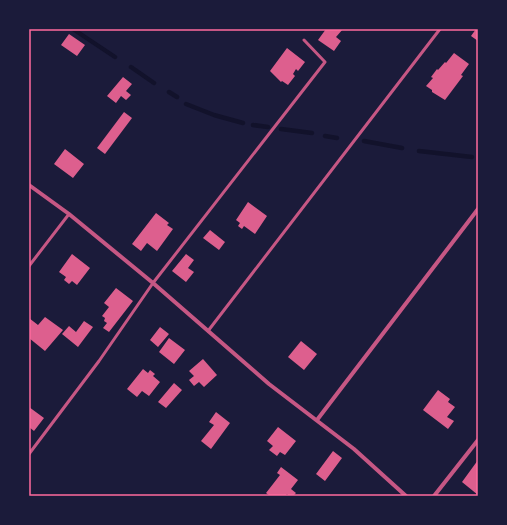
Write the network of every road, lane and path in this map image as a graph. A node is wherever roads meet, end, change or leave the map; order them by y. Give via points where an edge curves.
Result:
1 (440, 29) edge
2 (304, 40) dead end
3 (29, 185) edge
4 (478, 209) edge
5 (69, 214) junction
6 (29, 266) edge
7 (153, 283) junction
8 (208, 331) junction
9 (317, 420) junction
10 (478, 440) edge
11 (29, 454) edge
12 (406, 496) edge
13 (434, 496) edge

1 - 8 lane
2 - 7 lane via 325,62
3 - 5 street
4 - 9 street
5 - 6 lane
5 - 7 street
7 - 8 street
7 - 11 lane via 99,361
8 - 9 street via 269,384
9 - 12 street
10 - 13 street

